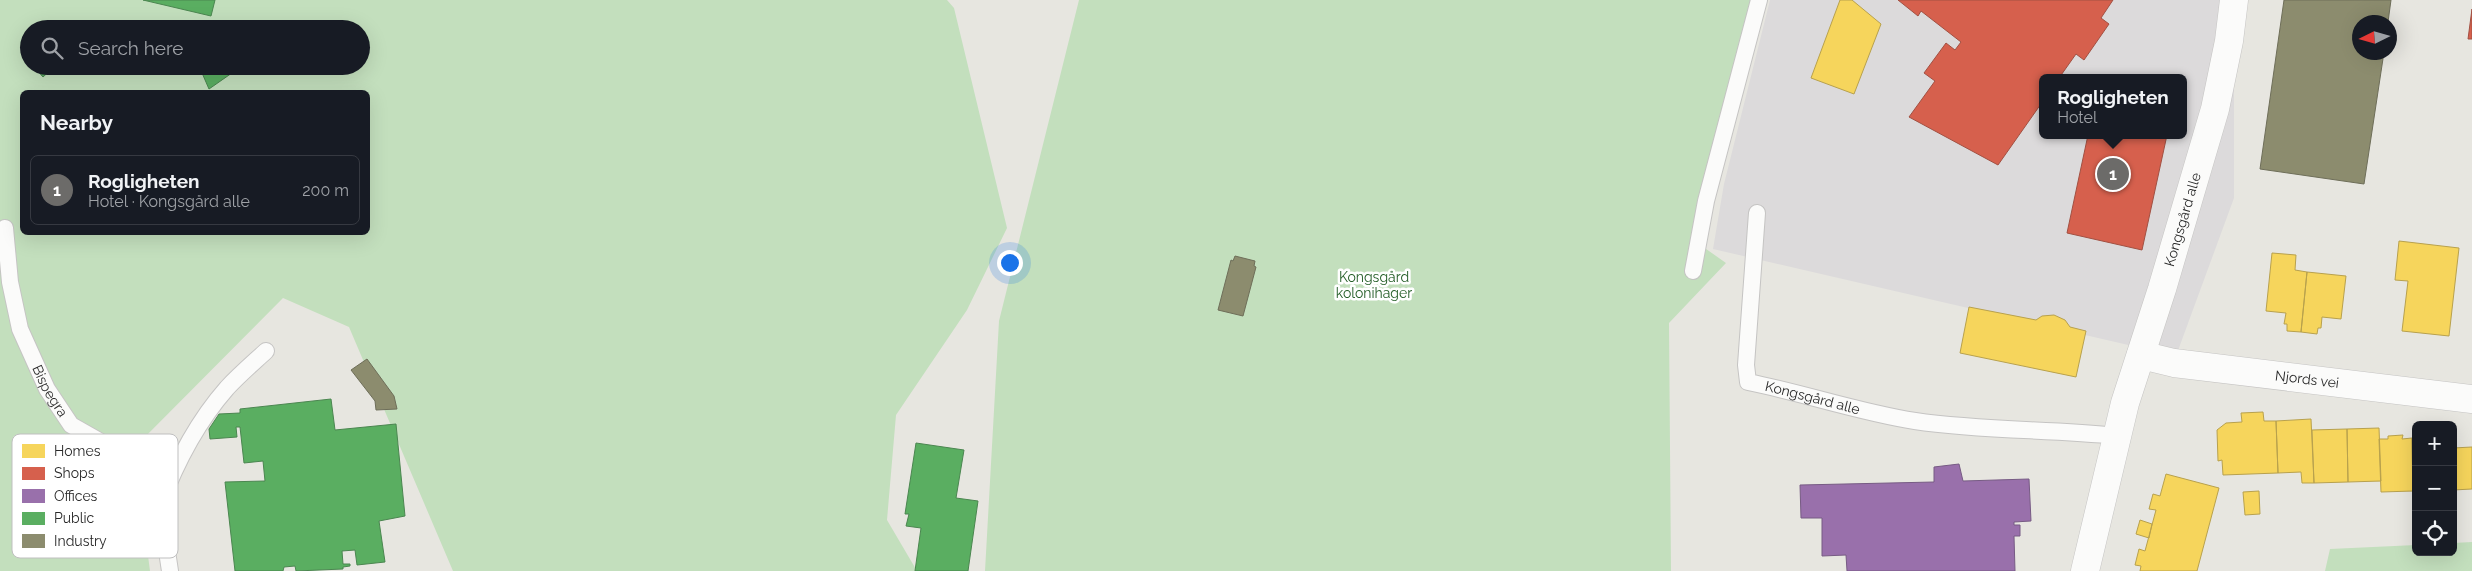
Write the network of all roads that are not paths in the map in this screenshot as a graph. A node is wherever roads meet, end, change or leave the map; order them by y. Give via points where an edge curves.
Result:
1 (1760, 0) edge
2 (2234, 0) edge
3 (1756, 213) dead end
4 (5, 228) dead end
5 (1693, 271) dead end
6 (266, 351) dead end
7 (2141, 355) junction
8 (2472, 399) edge
9 (87, 434) edge
10 (2117, 436) junction
11 (178, 468) edge
12 (168, 558) edge
13 (170, 571) edge
14 (2085, 571) edge

1 - 5 lane via 1706,201
2 - 7 street, Kongsgård alle via 2215,109
3 - 10 lane, Kongsgård alle via 1746,365 1748,382 1916,421 1988,429
4 - 9 lane, Bispegra via 10,282 20,329 47,389 71,425
6 - 11 lane via 211,408
7 - 8 street, Njords vei via 2174,363
7 - 10 street, Kongsgård alle
10 - 14 street, Kongsgård alle
12 - 13 lane, Bispegra

